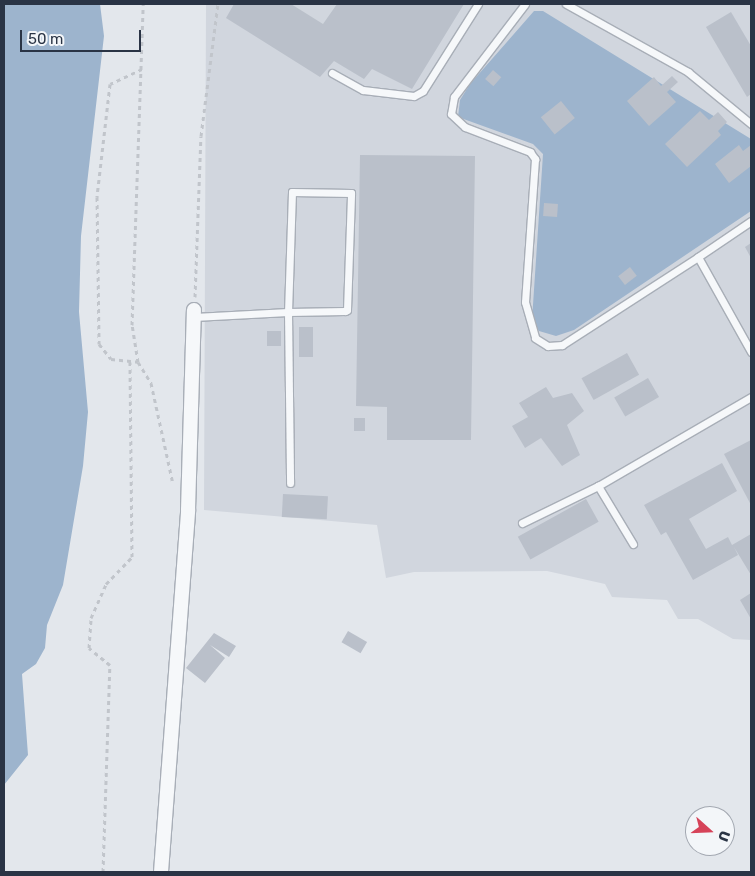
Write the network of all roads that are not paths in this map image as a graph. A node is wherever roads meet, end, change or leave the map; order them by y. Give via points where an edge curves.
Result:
1 (478, 4) edge
2 (525, 4) edge
3 (566, 4) edge
4 (332, 73) dead end
5 (751, 124) edge
6 (751, 221) edge
7 (698, 257) junction
8 (288, 312) junction
9 (194, 313) joint
10 (751, 352) edge
11 (751, 397) edge
12 (290, 483) dead end
13 (598, 486) junction
14 (522, 523) dead end
15 (633, 544) dead end
16 (161, 872) edge

1 - 4 lane via 423,91 414,96 363,90
2 - 7 lane via 454,97 450,114 465,127 530,152 535,159 525,302 535,338 548,346 562,345
3 - 5 lane via 688,72
6 - 7 lane
7 - 10 lane
8 - 8 lane via 348,309 351,193 293,190
8 - 9 lane
8 - 12 lane
9 - 16 street via 188,510
11 - 13 lane
13 - 14 lane
13 - 15 lane

